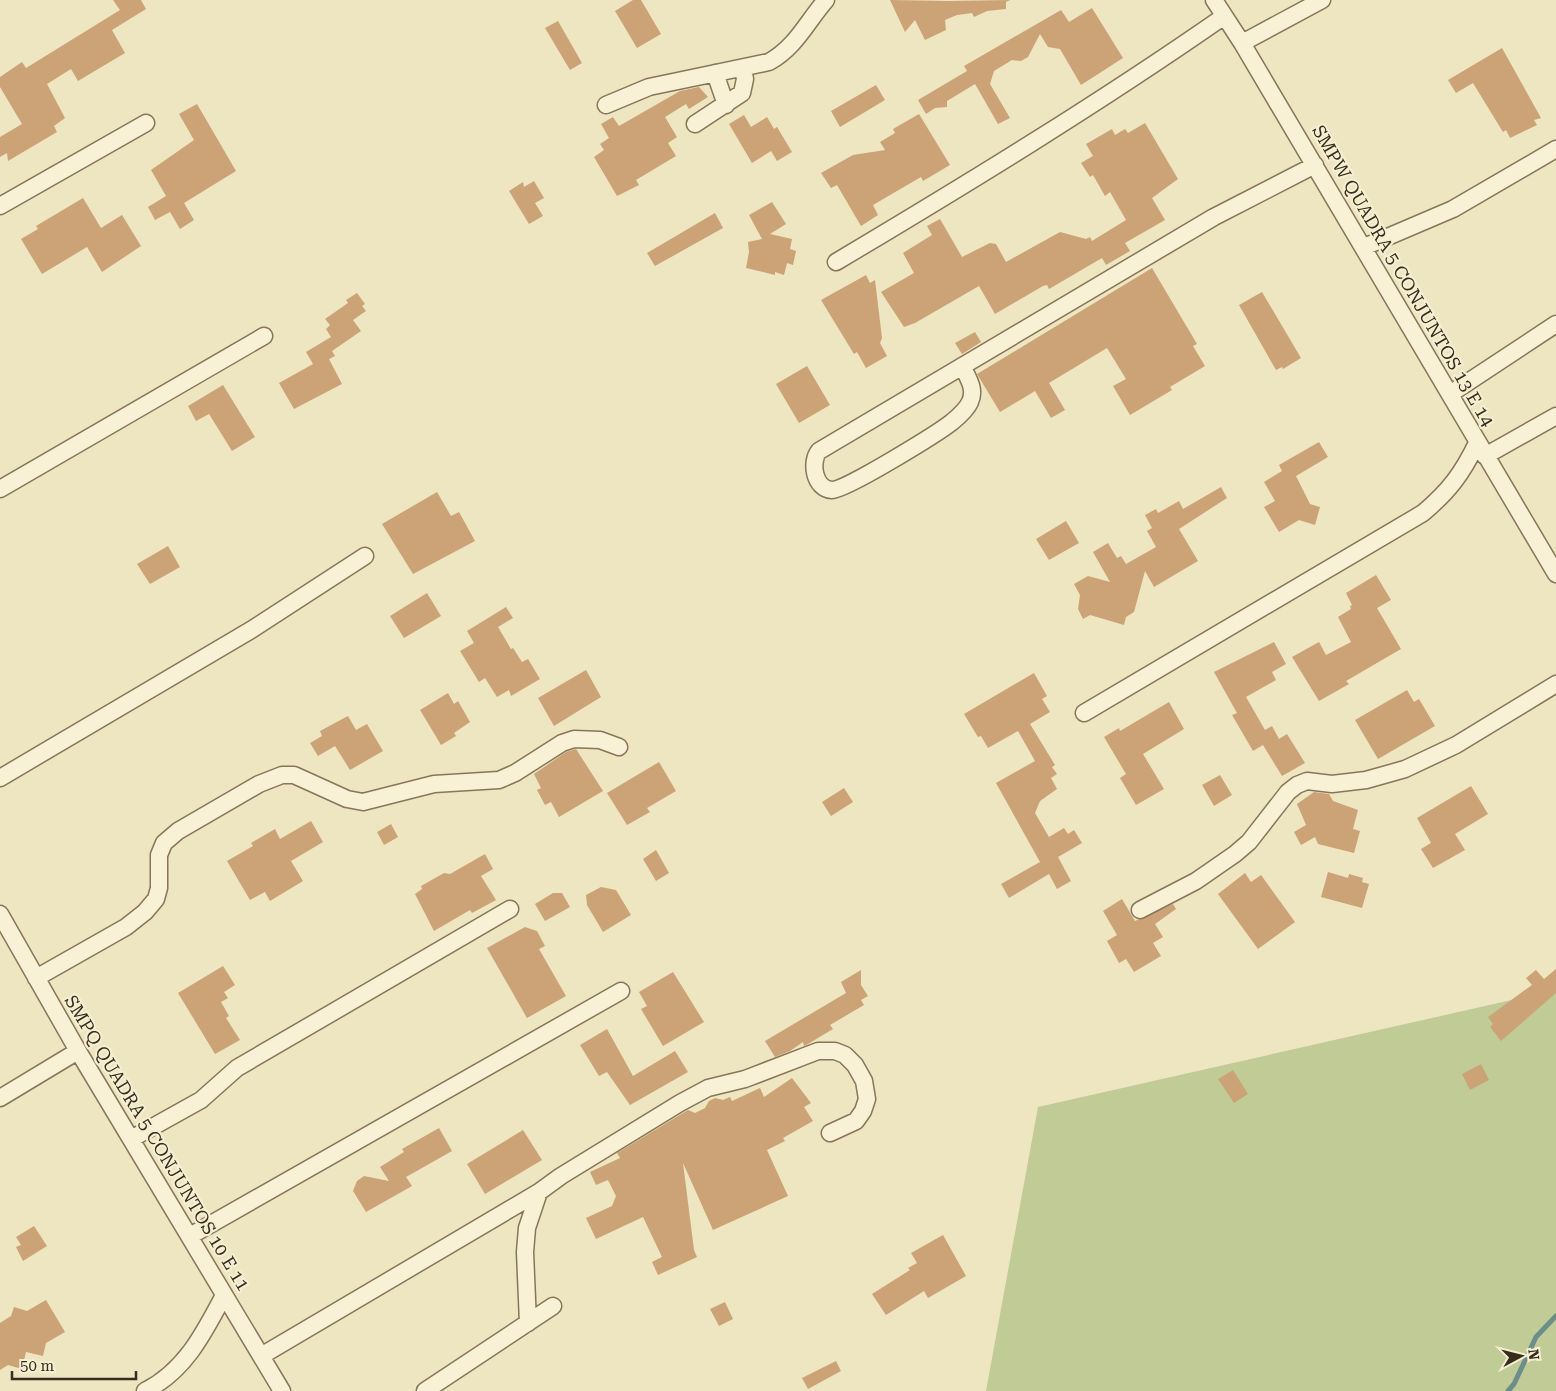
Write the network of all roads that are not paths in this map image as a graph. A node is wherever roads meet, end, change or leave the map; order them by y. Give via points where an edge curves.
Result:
1 (826, 0) edge
2 (1214, 0) edge
3 (1322, 0) edge
4 (1223, 17) junction
5 (1242, 43) junction
6 (743, 69) junction
7 (715, 73) junction
8 (606, 105) dead end
9 (726, 105) junction
10 (146, 123) dead end
11 (695, 124) dead end
12 (1556, 149) edge
13 (1315, 165) junction
14 (0, 206) edge
15 (1364, 247) junction
16 (836, 262) dead end
17 (1556, 324) edge
18 (264, 336) dead end
19 (962, 366) junction
20 (1450, 394) junction
21 (1556, 416) edge
22 (1481, 449) junction
23 (0, 489) edge
24 (365, 556) dead end
25 (1556, 574) edge
26 (1556, 684) edge
27 (1084, 713) dead end
28 (619, 747) dead end
29 (0, 778) edge
30 (510, 908) dead end
31 (1140, 910) dead end
32 (0, 914) edge
33 (36, 978) junction
34 (620, 991) dead end
35 (78, 1052) junction
36 (0, 1098) edge
37 (830, 1133) dead end
38 (131, 1139) junction
39 (539, 1192) junction
40 (190, 1236) junction
41 (224, 1296) junction
42 (553, 1306) dead end
43 (528, 1323) junction
44 (261, 1356) junction
45 (145, 1391) edge
46 (282, 1391) edge
47 (425, 1391) edge

1 - 6 street via 784,54
2 - 4 street, SMPW QUADRA 5 CONJUNTOS 13 E 14
3 - 5 street
4 - 5 street, SMPW QUADRA 5 CONJUNTOS 13 E 14
4 - 16 street via 1109,94
5 - 13 street, SMPW QUADRA 5 CONJUNTOS 13 E 14
6 - 7 street
6 - 9 street via 745,88
7 - 8 street via 649,87
7 - 9 street
9 - 11 street
10 - 14 street
12 - 15 street via 1453,210
13 - 15 street, SMPW QUADRA 5 CONJUNTOS 13 E 14
13 - 19 street via 1214,217
15 - 20 street, SMPW QUADRA 5 CONJUNTOS 13 E 14
17 - 20 street
18 - 23 street
19 - 19 street via 819,451 814,457 816,478 825,487 837,489 952,421 969,404 973,394
20 - 22 street, SMPW QUADRA 5 CONJUNTOS 13 E 14
21 - 22 street
22 - 25 street, SMPW QUADRA 5 CONJUNTOS 13 E 14
22 - 27 street via 1448,491 1423,513
24 - 29 street via 251,630
26 - 31 street via 1456,745 1405,769 1366,780 1332,784 1308,781 1297,785 1235,854 1196,881
28 - 33 street via 600,740 574,739 499,780 434,784 363,802 294,774 282,775 178,830 164,843 159,856 156,899 145,912 126,927
30 - 38 street via 252,1058 225,1076 200,1100
32 - 33 street, SMPQ QUADRA 5 CONJUNTOS 10 E 11
33 - 35 street, SMPQ QUADRA 5 CONJUNTOS 10 E 11
34 - 40 street
35 - 36 street
35 - 38 street, SMPQ QUADRA 5 CONJUNTOS 10 E 11
37 - 39 street via 856,1120 867,1099 864,1082 855,1064 835,1051 818,1051 745,1079 708,1088
38 - 40 street, SMPQ QUADRA 5 CONJUNTOS 10 E 11
39 - 43 street via 527,1228
39 - 44 street
40 - 41 street, SMPQ QUADRA 5 CONJUNTOS 10 E 11
41 - 44 street, SMPQ QUADRA 5 CONJUNTOS 10 E 11
41 - 45 street via 184,1361 172,1374
42 - 43 street
43 - 47 street
44 - 46 street, SMPQ QUADRA 5 CONJUNTOS 10 E 11

